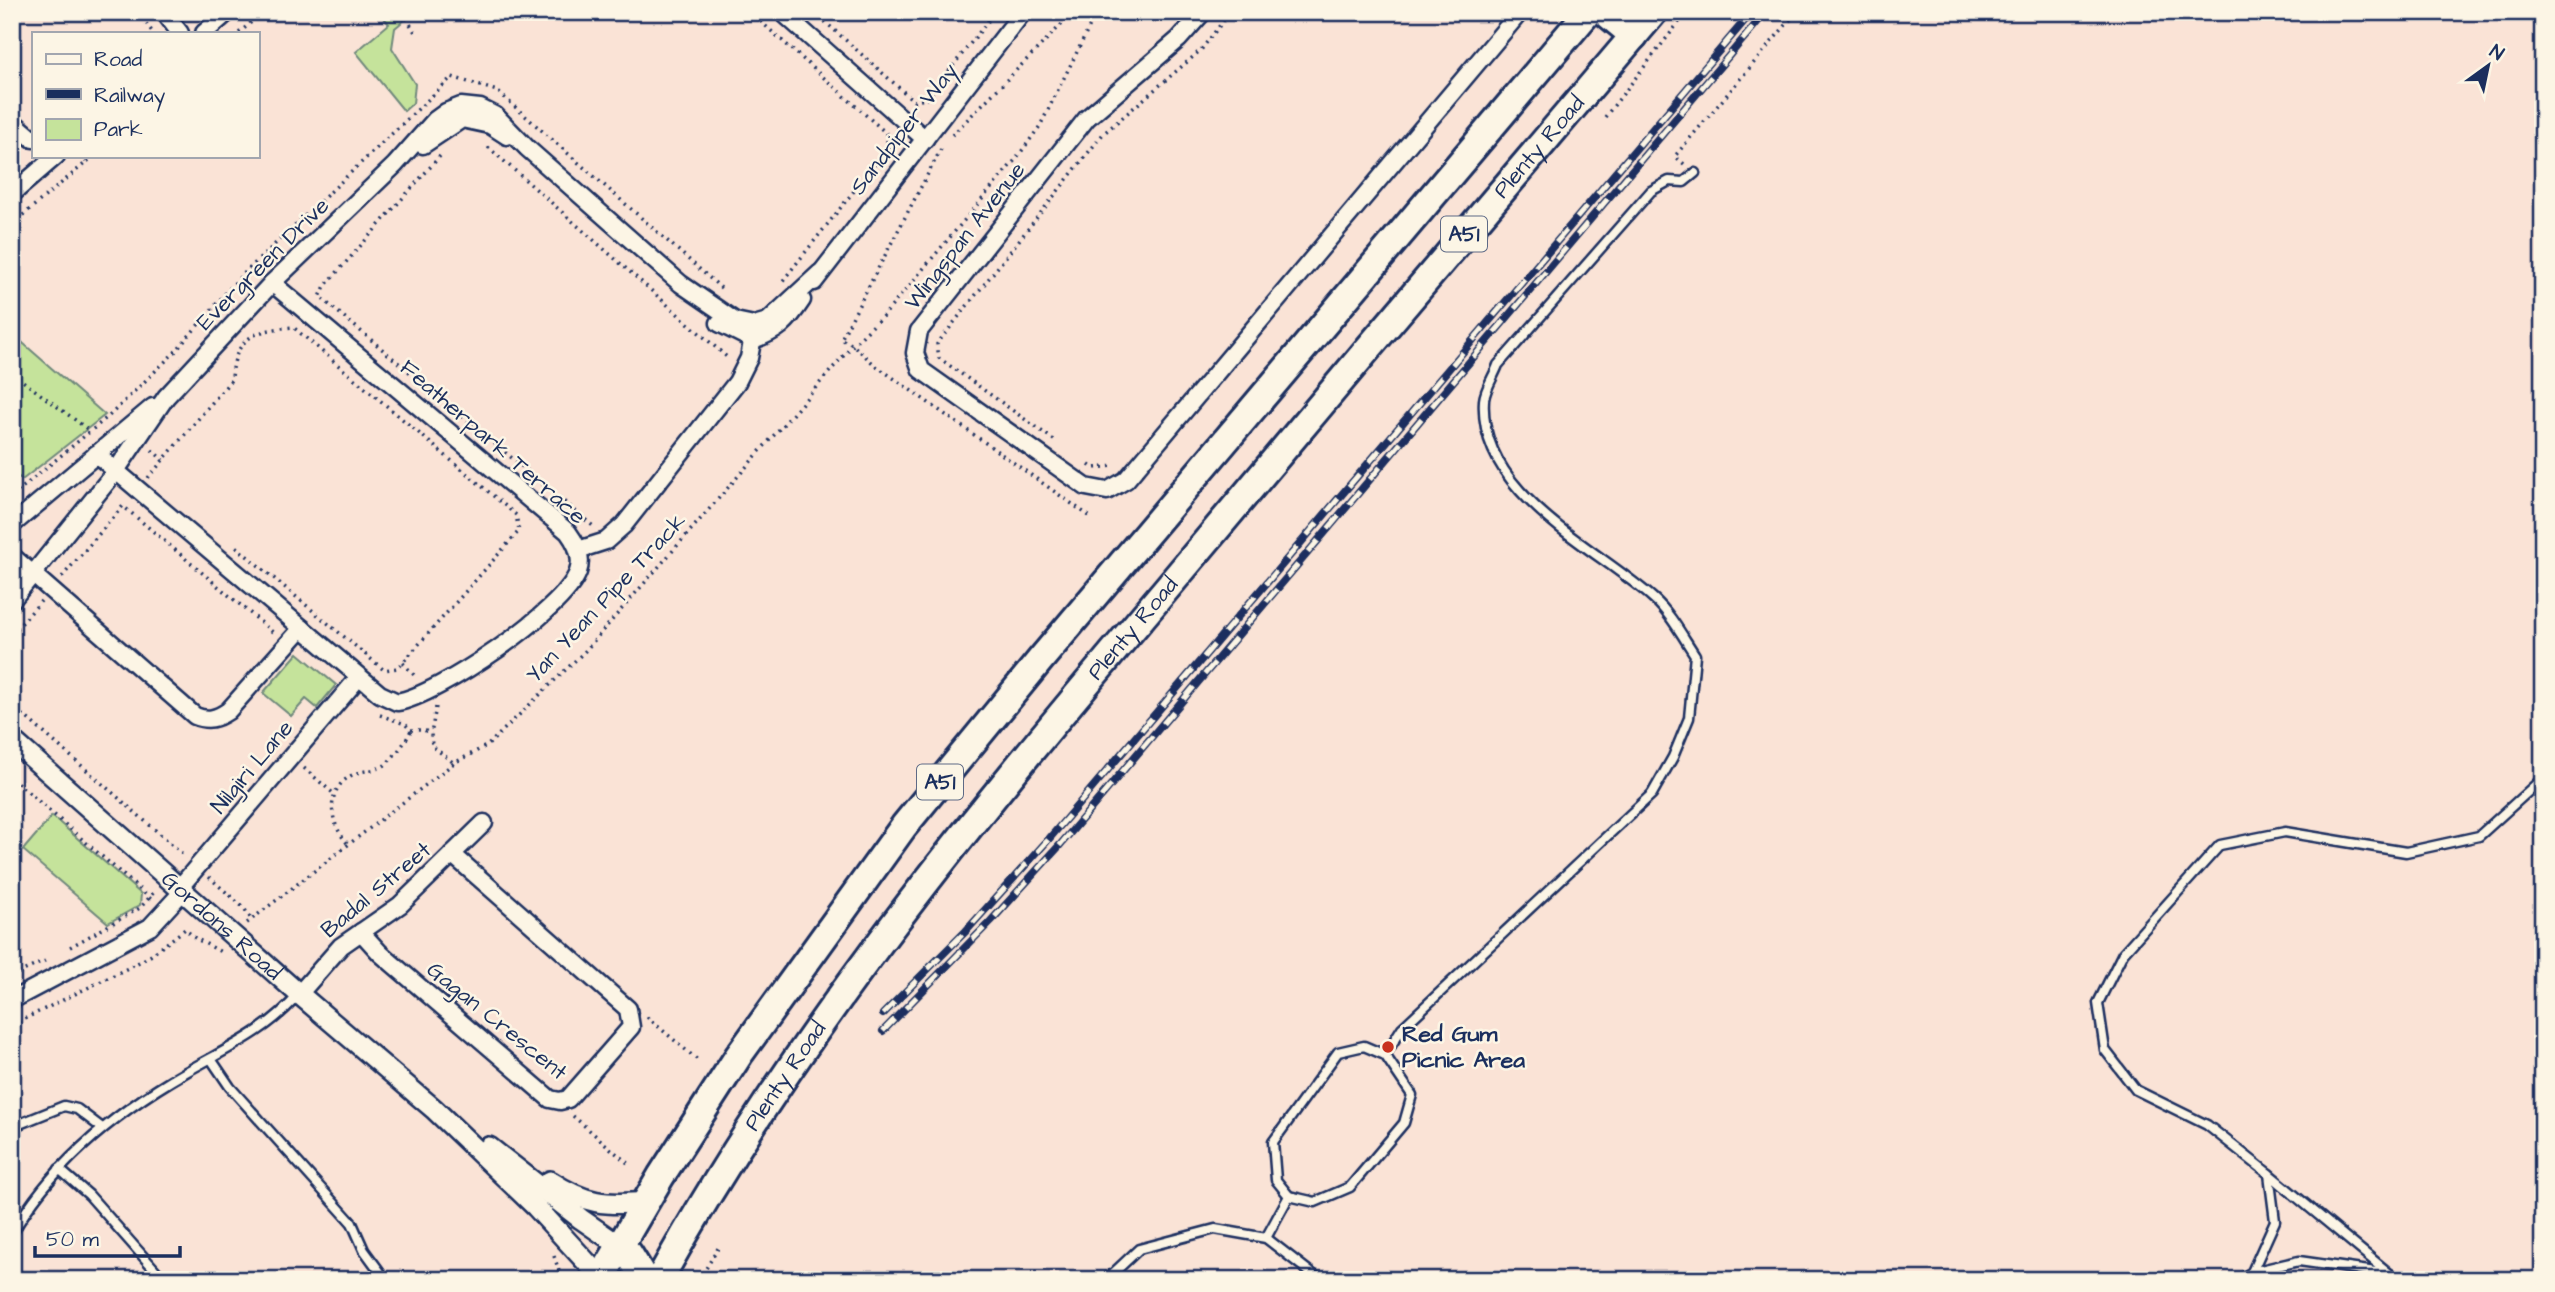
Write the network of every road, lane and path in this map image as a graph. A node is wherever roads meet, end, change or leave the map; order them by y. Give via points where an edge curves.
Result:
1 (138, 12) edge
2 (164, 12) edge
3 (192, 12) edge
4 (200, 12) edge
5 (228, 12) edge
6 (263, 12) edge
7 (403, 12) edge
8 (750, 12) edge
9 (782, 12) edge
10 (814, 12) edge
11 (995, 12) edge
12 (1023, 12) edge
13 (1074, 12) edge
14 (1097, 12) edge
15 (1203, 12) edge
16 (1230, 12) edge
17 (1520, 12) edge
18 (1588, 12) edge
19 (1605, 12) edge
20 (1654, 12) edge
21 (1687, 12) edge
22 (1797, 12) edge
23 (152, 32) edge
24 (179, 32) edge
25 (205, 32) edge
26 (240, 32) edge
27 (416, 34) dead end
28 (1634, 36) junction
29 (1605, 117) dead end
30 (12, 121) edge
31 (951, 136) dead end
32 (32, 138) edge
33 (925, 139) junction
34 (480, 140) dead end
35 (944, 144) dead end
36 (448, 149) dead end
37 (12, 154) edge
38 (53, 158) edge
39 (83, 158) edge
40 (91, 158) edge
41 (86, 162) junction
42 (12, 168) edge
43 (1695, 173) joint
44 (12, 194) edge
45 (12, 223) edge
46 (272, 283) junction
47 (780, 283) dead end
48 (730, 296) dead end
49 (753, 332) junction
50 (853, 345) junction
51 (744, 366) junction
52 (12, 373) edge
53 (166, 397) junction
54 (90, 431) junction
55 (1057, 442) dead end
56 (96, 454) junction
57 (1089, 465) dead end
58 (1118, 465) dead end
59 (115, 472) junction
60 (136, 490) junction
61 (12, 496) edge
62 (123, 506) junction
63 (1092, 518) dead end
64 (12, 525) edge
65 (225, 537) dead end
66 (606, 541) junction
67 (578, 550) junction
68 (12, 556) edge
69 (34, 575) junction
70 (51, 589) junction
71 (12, 600) edge
72 (302, 628) junction
73 (12, 634) edge
74 (288, 645) junction
75 (359, 677) junction
76 (426, 691) junction
77 (12, 705) edge
78 (431, 734) junction
79 (12, 740) edge
80 (291, 756) junction
81 (454, 763) junction
82 (12, 778) edge
83 (2543, 778) edge
84 (334, 794) junction
85 (484, 824) dead end
86 (151, 826) dead end
87 (348, 844) junction
88 (452, 855) junction
89 (177, 884) junction
90 (149, 898) junction
91 (166, 912) junction
92 (185, 929) junction
93 (360, 932) junction
94 (235, 936) junction
95 (69, 948) dead end
96 (221, 952) junction
97 (46, 960) dead end
98 (230, 960) dead end
99 (12, 976) edge
100 (299, 994) junction
101 (12, 1000) edge
102 (631, 1018) junction
103 (12, 1025) edge
104 (1385, 1055) junction
105 (211, 1059) junction
106 (700, 1062) dead end
107 (560, 1101) junction
108 (434, 1109) junction
109 (454, 1122) junction
110 (12, 1126) edge
111 (102, 1128) junction
112 (631, 1166) dead end
113 (59, 1168) junction
114 (2269, 1174) junction
115 (1289, 1196) junction
116 (646, 1202) junction
117 (12, 1234) edge
118 (1266, 1238) junction
119 (720, 1245) dead end
120 (620, 1246) junction
121 (554, 1254) dead end
122 (2252, 1272) junction
123 (2390, 1274) junction
124 (602, 1279) edge
125 (164, 1280) edge
126 (386, 1280) edge
127 (557, 1280) edge
128 (645, 1280) edge
129 (659, 1280) edge
130 (699, 1280) edge
131 (1106, 1280) edge
132 (1320, 1280) edge
133 (2239, 1280) edge
134 (2398, 1280) edge

1 - 23 path
2 - 24 street
3 - 4 path via 195,16
5 - 25 street
6 - 26 path
7 - 27 path
8 - 47 path via 886,133 888,140 888,148
9 - 33 street
10 - 11 path via 914,101 927,99
12 - 33 street, Sandpiper Way
13 - 31 path
14 - 50 path, Yan Yean Pipe Track via 1040,126 1016,159 886,313
15 - 17 street, Wingspan Avenue via 1179,39 1087,118 919,331 915,353 921,370 1086,486 1107,491 1126,480
16 - 55 path via 1201,50 1103,134 937,344 939,358
18 - 116 highway, A51 via 904,827 738,1055
19 - 28 highway
20 - 28 highway, Plenty Road / A51
21 - 29 path
22 - 43 path via 1675,156
28 - 129 highway, Plenty Road / A51 via 1261,475 923,884 789,1070
30 - 32 street
33 - 49 street, Sandpiper Way via 789,320 772,333
34 - 51 path via 730,360
35 - 50 path via 841,339
36 - 66 path via 320,297
37 - 42 path via 21,161
38 - 44 street
39 - 41 path
40 - 41 path
41 - 45 path
43 - 104 lane via 1684,182 1669,181 1651,191 1498,365 1484,398 1489,442 1509,480 1560,528 1656,600 1695,655 1689,718 1651,794 1402,1028
46 - 49 street, Evergreen Drive via 396,165 462,112 527,148 681,284 709,316 729,330
46 - 53 street, Evergreen Drive
46 - 67 street, Featherpark Terrace via 568,532
48 - 54 path via 497,91 452,77 237,280 175,352
49 - 51 street
50 - 63 path
50 - 81 path, Yan Yean Pipe Track via 586,651 488,745
51 - 66 street via 737,382 624,526
52 - 54 path
53 - 56 street, Evergreen Drive
53 - 59 street, Evergreen Drive
54 - 61 path
56 - 59 street, Featherpark Terrace
56 - 64 street, Evergreen Drive
57 - 58 path
59 - 60 street, Featherpark Terrace
59 - 69 street, Evergreen Drive
60 - 62 path
60 - 65 path via 232,379 233,361 242,344 257,332 293,327 516,515 519,530 398,668 384,670
60 - 72 street, Featherpark Terrace
62 - 70 path
62 - 74 path
66 - 67 street
67 - 76 street, Featherpark Terrace via 573,581 548,608 503,645
68 - 69 street
69 - 70 street
69 - 71 street, Evergreen Drive
70 - 73 path
70 - 74 street via 203,719 228,711
72 - 74 street
72 - 75 street, Featherpark Terrace
75 - 76 street, Featherpark Terrace via 397,702
75 - 80 street, Nilgiri Lane
76 - 78 path via 436,706
77 - 86 path
78 - 81 path via 432,746
78 - 84 path via 411,730 383,766 354,774
79 - 89 street, Gordons Road
80 - 84 path
80 - 89 street, Nilgiri Lane
81 - 87 path, Yan Yean Pipe Track
82 - 90 path
83 - 114 lane via 2479,836 2406,852 2285,832 2220,845 2123,953 2098,1003 2105,1051 2136,1090 2207,1125
84 - 87 path via 333,820
85 - 88 street, Badal Street
87 - 94 path, Yan Yean Pipe Track via 255,915
88 - 93 street, Badal Street via 400,905
88 - 102 street via 628,1009
89 - 90 path
89 - 91 street, Nilgiri Lane
89 - 94 street, Gordons Road
90 - 91 path
90 - 95 path via 140,908
91 - 92 path
91 - 101 street, Nilgiri Lane via 137,934
92 - 96 path
92 - 103 path via 130,968
93 - 100 street, Badal Street via 341,946
93 - 107 street, Gagan Crescent via 550,1099
94 - 96 path, Yan Yean Pipe Track
94 - 100 street, Gordons Road
96 - 98 path
97 - 99 path
100 - 105 lane via 275,1019
100 - 108 street, Gordons Road
102 - 106 path via 648,1017
102 - 107 street, Gagan Crescent via 631,1027 568,1099
104 - 115 lane via 1364,1046 1338,1052 1273,1142 1276,1180
104 - 115 lane via 1412,1095 1404,1123 1350,1186 1315,1202
105 - 111 lane
105 - 126 lane via 230,1087 352,1223 364,1250
107 - 112 path
108 - 109 street, Gordons Road
108 - 124 street, Gordons Road via 536,1207
109 - 116 street via 578,1197 609,1205
109 - 120 street, Gordons Road
110 - 111 lane via 64,1106 77,1108
111 - 113 lane
113 - 117 lane
113 - 125 lane
114 - 122 lane via 2275,1221
114 - 123 lane
115 - 118 lane
116 - 120 highway, A51
118 - 131 lane via 1215,1228 1139,1250
118 - 132 lane
119 - 130 path
120 - 124 highway, A51
120 - 128 highway
121 - 127 path via 560,1274
122 - 123 lane via 2299,1261
122 - 133 lane
123 - 134 lane

